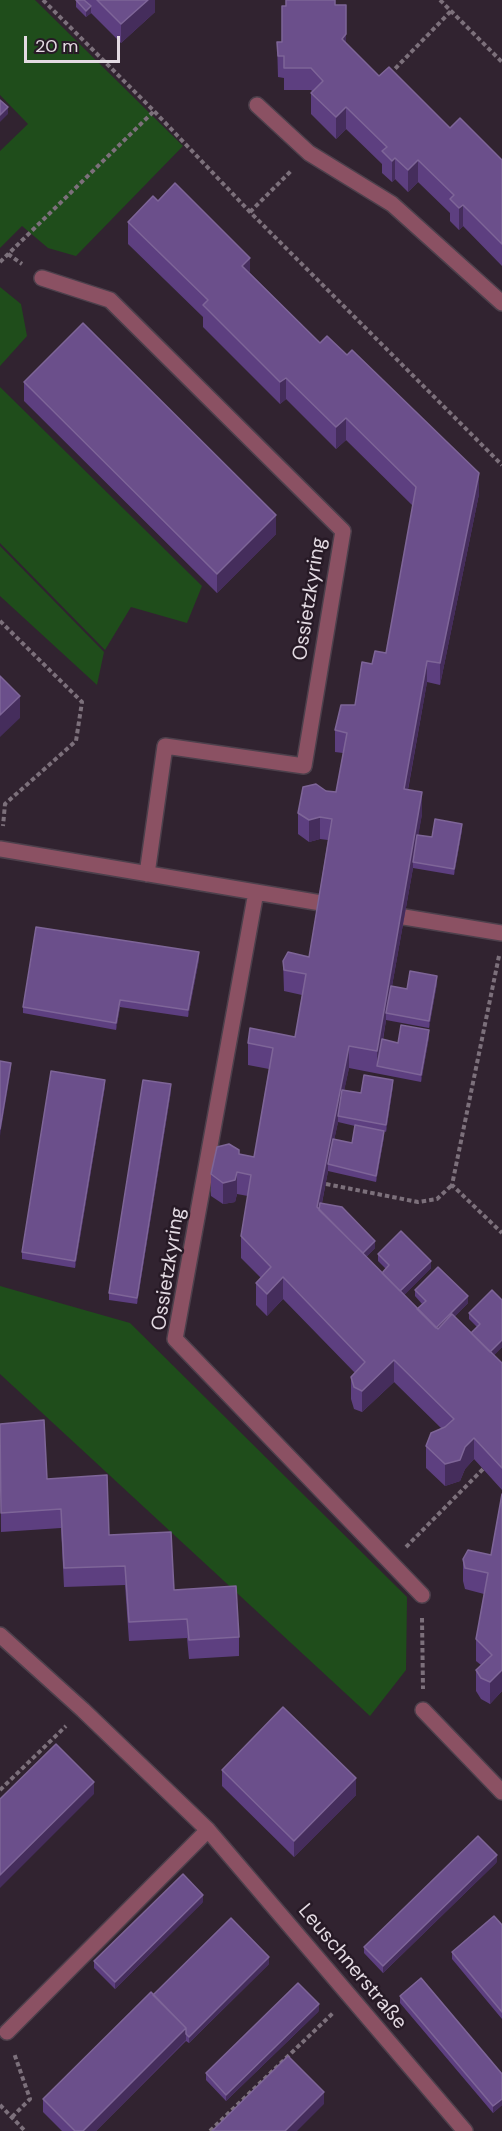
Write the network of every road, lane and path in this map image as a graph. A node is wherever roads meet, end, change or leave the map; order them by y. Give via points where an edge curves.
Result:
1 (43, 0) edge
2 (441, 0) edge
3 (452, 11) junction
4 (502, 62) edge
5 (388, 75) edge
6 (257, 105) dead end
7 (154, 111) junction
8 (309, 153) junction
9 (250, 212) junction
10 (0, 262) edge
11 (42, 278) dead end
12 (502, 303) edge
13 (502, 465) edge
14 (0, 621) edge
15 (0, 849) edge
16 (147, 874) junction
17 (256, 892) junction
18 (321, 903) edge
19 (404, 917) edge
20 (502, 933) edge
21 (500, 951) dead end
22 (326, 1184) edge
23 (452, 1185) junction
24 (502, 1233) edge
25 (484, 1468) edge
26 (391, 1562) junction
27 (422, 1595) joint
28 (0, 1635) edge
29 (83, 1710) junction
30 (423, 1710) joint
31 (0, 1790) edge
32 (502, 1792) edge
33 (208, 1830) junction
34 (349, 1997) junction
35 (7, 2032) joint
36 (0, 2105) edge
37 (12, 2117) junction
38 (22, 2130) edge
39 (210, 2131) edge
40 (465, 2131) edge

1 - 7 path
2 - 3 path
3 - 4 path
3 - 5 path
6 - 8 street
7 - 9 path
7 - 10 path
8 - 9 path
8 - 12 street via 392,204
9 - 13 path
11 - 16 street, Ossietzkyring via 110,300 343,531 304,766 165,746
14 - 15 path via 82,702 76,741 5,804
15 - 16 street
16 - 17 street
17 - 18 street
17 - 26 street, Ossietzkyring via 175,1339
19 - 20 street
21 - 23 path
22 - 23 path via 418,1202 437,1199
23 - 24 path
25 - 26 path
26 - 27 street, Ossietzkyring
27 - 30 path
28 - 29 street, Leuschnerstraße
29 - 31 path
29 - 33 street, Leuschnerstraße
30 - 32 street
33 - 34 street, Leuschnerstraße
33 - 35 street
34 - 39 path
34 - 40 street, Leuschnerstraße
35 - 37 path via 30,2099
36 - 37 path
37 - 38 path

